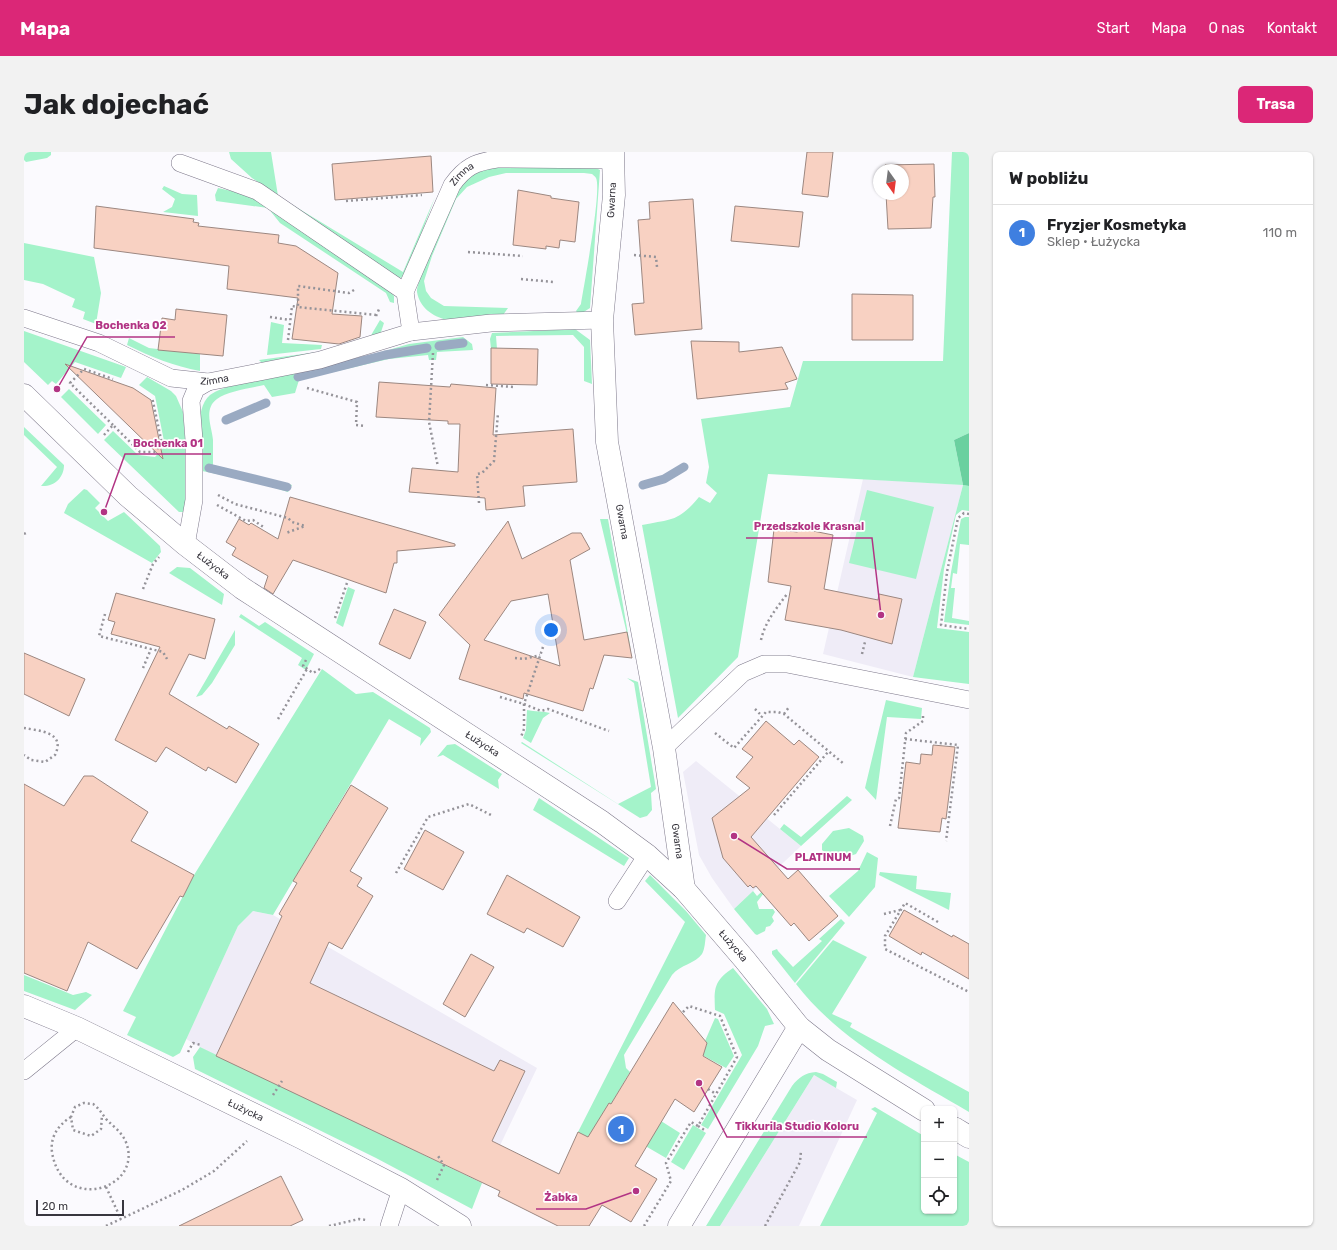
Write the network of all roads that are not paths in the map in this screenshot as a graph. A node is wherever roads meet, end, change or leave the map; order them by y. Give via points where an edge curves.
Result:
1 (613, 156) edge
2 (180, 163) dead end
3 (405, 292) junction
4 (24, 318) edge
5 (602, 320) junction
6 (411, 332) junction
7 (171, 378) junction
8 (208, 382) junction
9 (24, 395) edge
10 (191, 401) junction
11 (186, 545) junction
12 (969, 700) edge
13 (664, 748) junction
14 (676, 834) junction
15 (645, 853) junction
16 (684, 889) junction
17 (617, 901) dead end
18 (24, 1006) edge
19 (799, 1027) junction
20 (77, 1028) junction
21 (24, 1071) edge
22 (921, 1108) edge
23 (957, 1130) edge
24 (969, 1136) edge
25 (401, 1189) junction
26 (389, 1226) edge
27 (460, 1226) edge
28 (679, 1226) edge

1 - 3 lane, Zimna via 496,159 479,161 461,172 452,185
1 - 5 street, Gwarna via 614,195
2 - 3 lane via 257,191
3 - 6 lane
4 - 7 lane, Zimna via 99,343
5 - 6 lane, Zimna via 491,323
5 - 13 street, Gwarna via 607,442
6 - 8 lane, Zimna via 320,360
7 - 8 lane, Zimna
7 - 10 lane via 187,389
8 - 10 lane via 196,389
9 - 11 street, Łużycka via 128,496
10 - 11 lane via 194,500
11 - 15 street, Łużycka via 242,588 596,818
12 - 13 lane via 795,665 764,664 743,673
13 - 14 street, Gwarna
14 - 15 street via 672,844 665,851
14 - 16 street, Gwarna
15 - 16 street, Łużycka
15 - 17 lane
16 - 19 street, Łużycka
18 - 20 street, Łużycka
19 - 22 street, Łużycka via 828,1050
19 - 28 street
20 - 21 lane
20 - 25 street, Łużycka
23 - 24 street
25 - 26 lane
25 - 27 street, Łużycka

